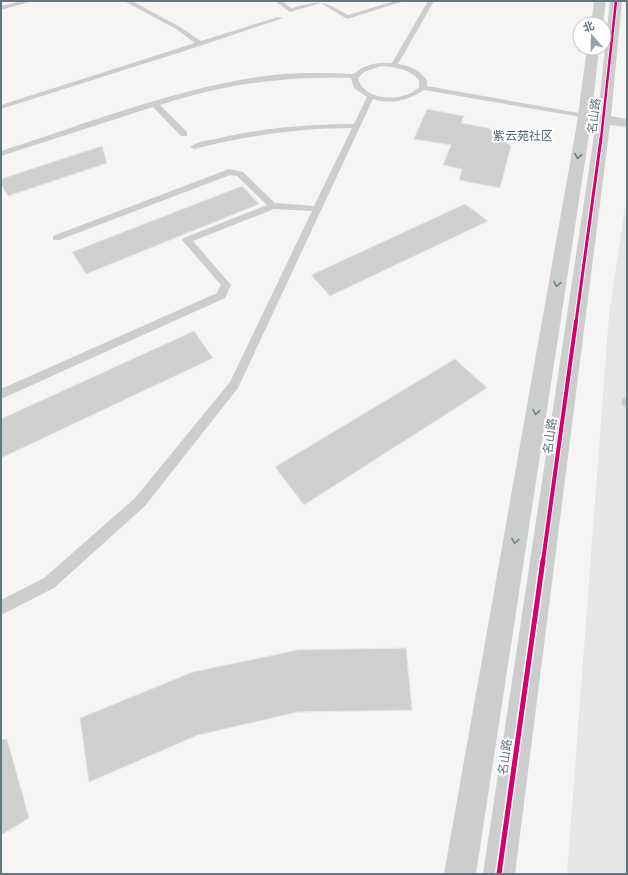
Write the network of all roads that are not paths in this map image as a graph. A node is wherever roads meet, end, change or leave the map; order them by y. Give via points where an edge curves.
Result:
1 (30, 1) edge
2 (127, 1) edge
3 (278, 1) edge
4 (321, 1) edge
5 (401, 1) edge
6 (431, 1) edge
7 (600, 1) edge
8 (616, 1) edge
9 (1, 8) edge
10 (598, 16) edge
11 (280, 18) dead end
12 (201, 44) junction
13 (593, 56) edge
14 (394, 64) junction
15 (355, 76) junction
16 (423, 88) junction
17 (371, 96) junction
18 (155, 105) junction
19 (1, 107) edge
20 (594, 118) junction
21 (627, 123) edge
22 (357, 126) junction
23 (184, 134) dead end
24 (194, 147) dead end
25 (1, 154) edge
26 (273, 206) junction
27 (317, 209) junction
28 (56, 238) dead end
29 (1, 394) edge
30 (1, 608) edge
31 (460, 874) edge
32 (499, 874) edge

1 - 9 lane
2 - 12 lane via 178,28
3 - 4 lane via 290,10
4 - 5 lane via 347,17
6 - 14 lane
7 - 10 street
8 - 20 street, 名山路
11 - 12 lane
12 - 19 lane
13 - 20 street, 名山路
14 - 15 lane via 369,66
14 - 16 lane via 418,73 424,80
15 - 17 lane via 353,82 356,88
15 - 18 lane via 274,77 234,83
16 - 17 lane via 417,94 406,98 392,100
16 - 20 lane
17 - 22 lane
18 - 23 lane
18 - 25 lane
20 - 21 street
20 -> 31 street, 名山路
20 - 32 street, 名山路
22 - 24 lane via 316,125 268,130
22 - 27 lane
26 - 27 lane
26 - 28 lane via 240,174 229,172
26 - 29 lane via 187,240 226,285 220,295
27 - 30 lane via 234,385 140,502 49,583

